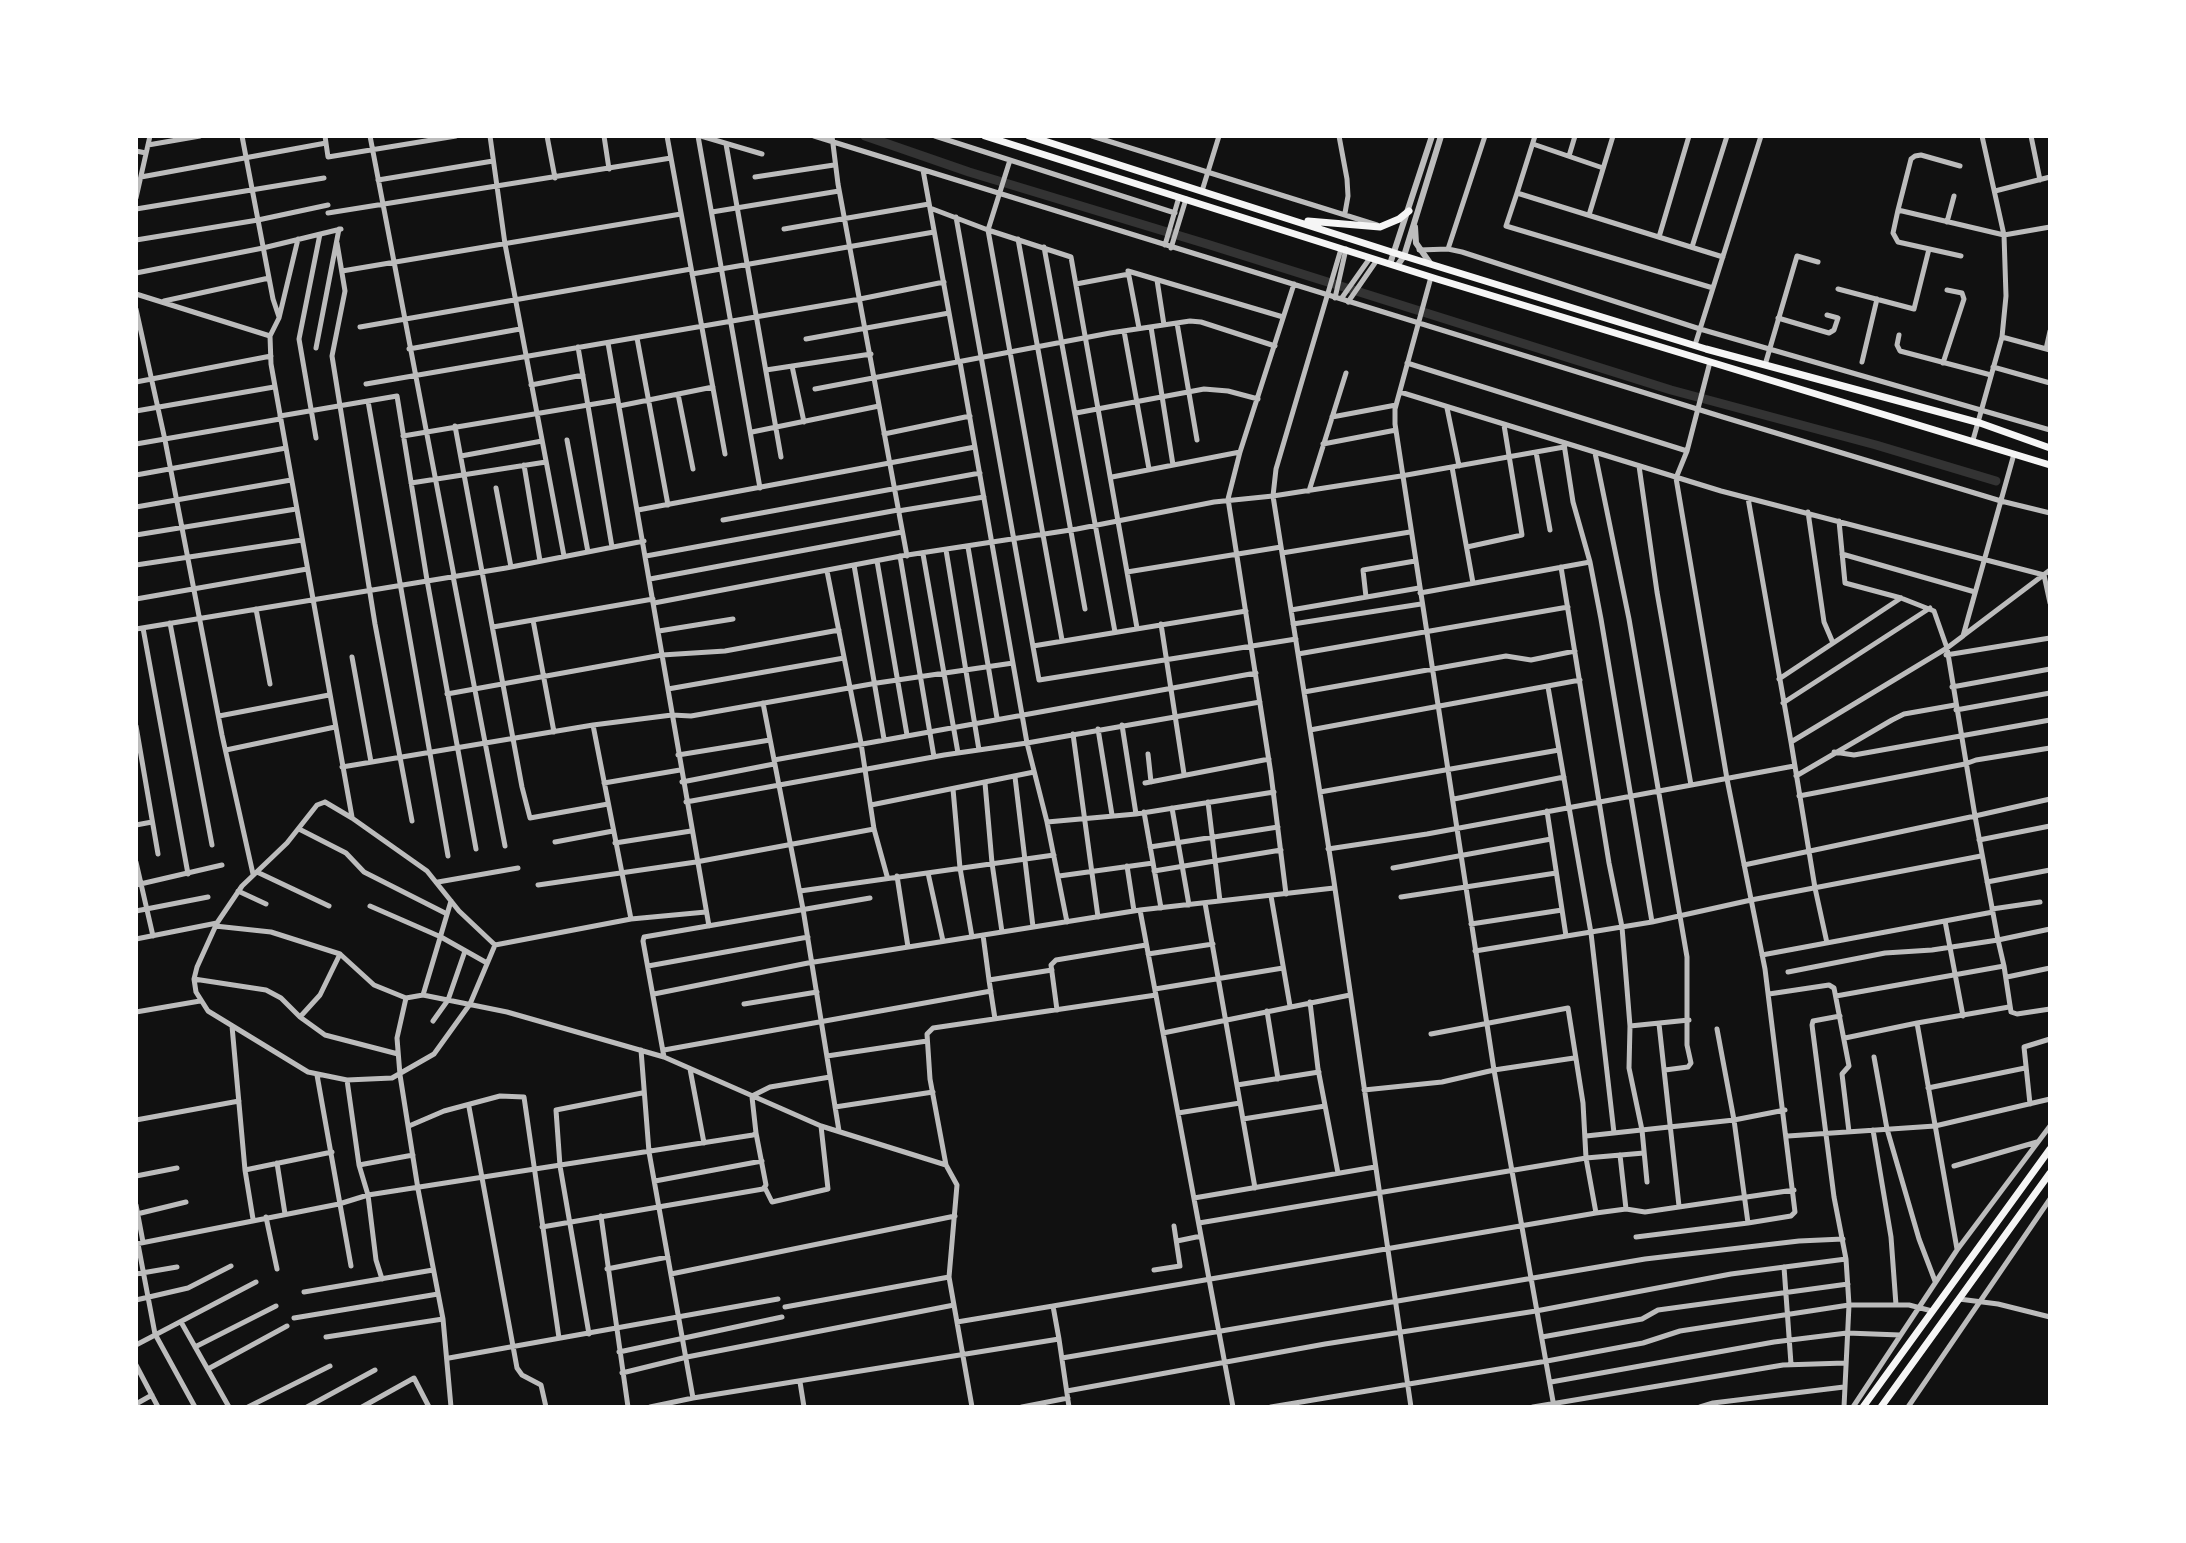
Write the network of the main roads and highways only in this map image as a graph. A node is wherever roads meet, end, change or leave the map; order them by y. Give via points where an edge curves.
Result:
1 (985, 136) edge
2 (1029, 136) edge
3 (1409, 211) road end
4 (1294, 220) junction
5 (2050, 448) edge
6 (2050, 465) edge
7 (2050, 1149) edge
8 (2050, 1173) edge
9 (1863, 1407) edge
10 (1881, 1407) edge

1 - 6 main road
2 - 4 main road
3 - 4 main road via 1380,227
4 - 5 main road
7 - 9 main road
8 - 10 main road

